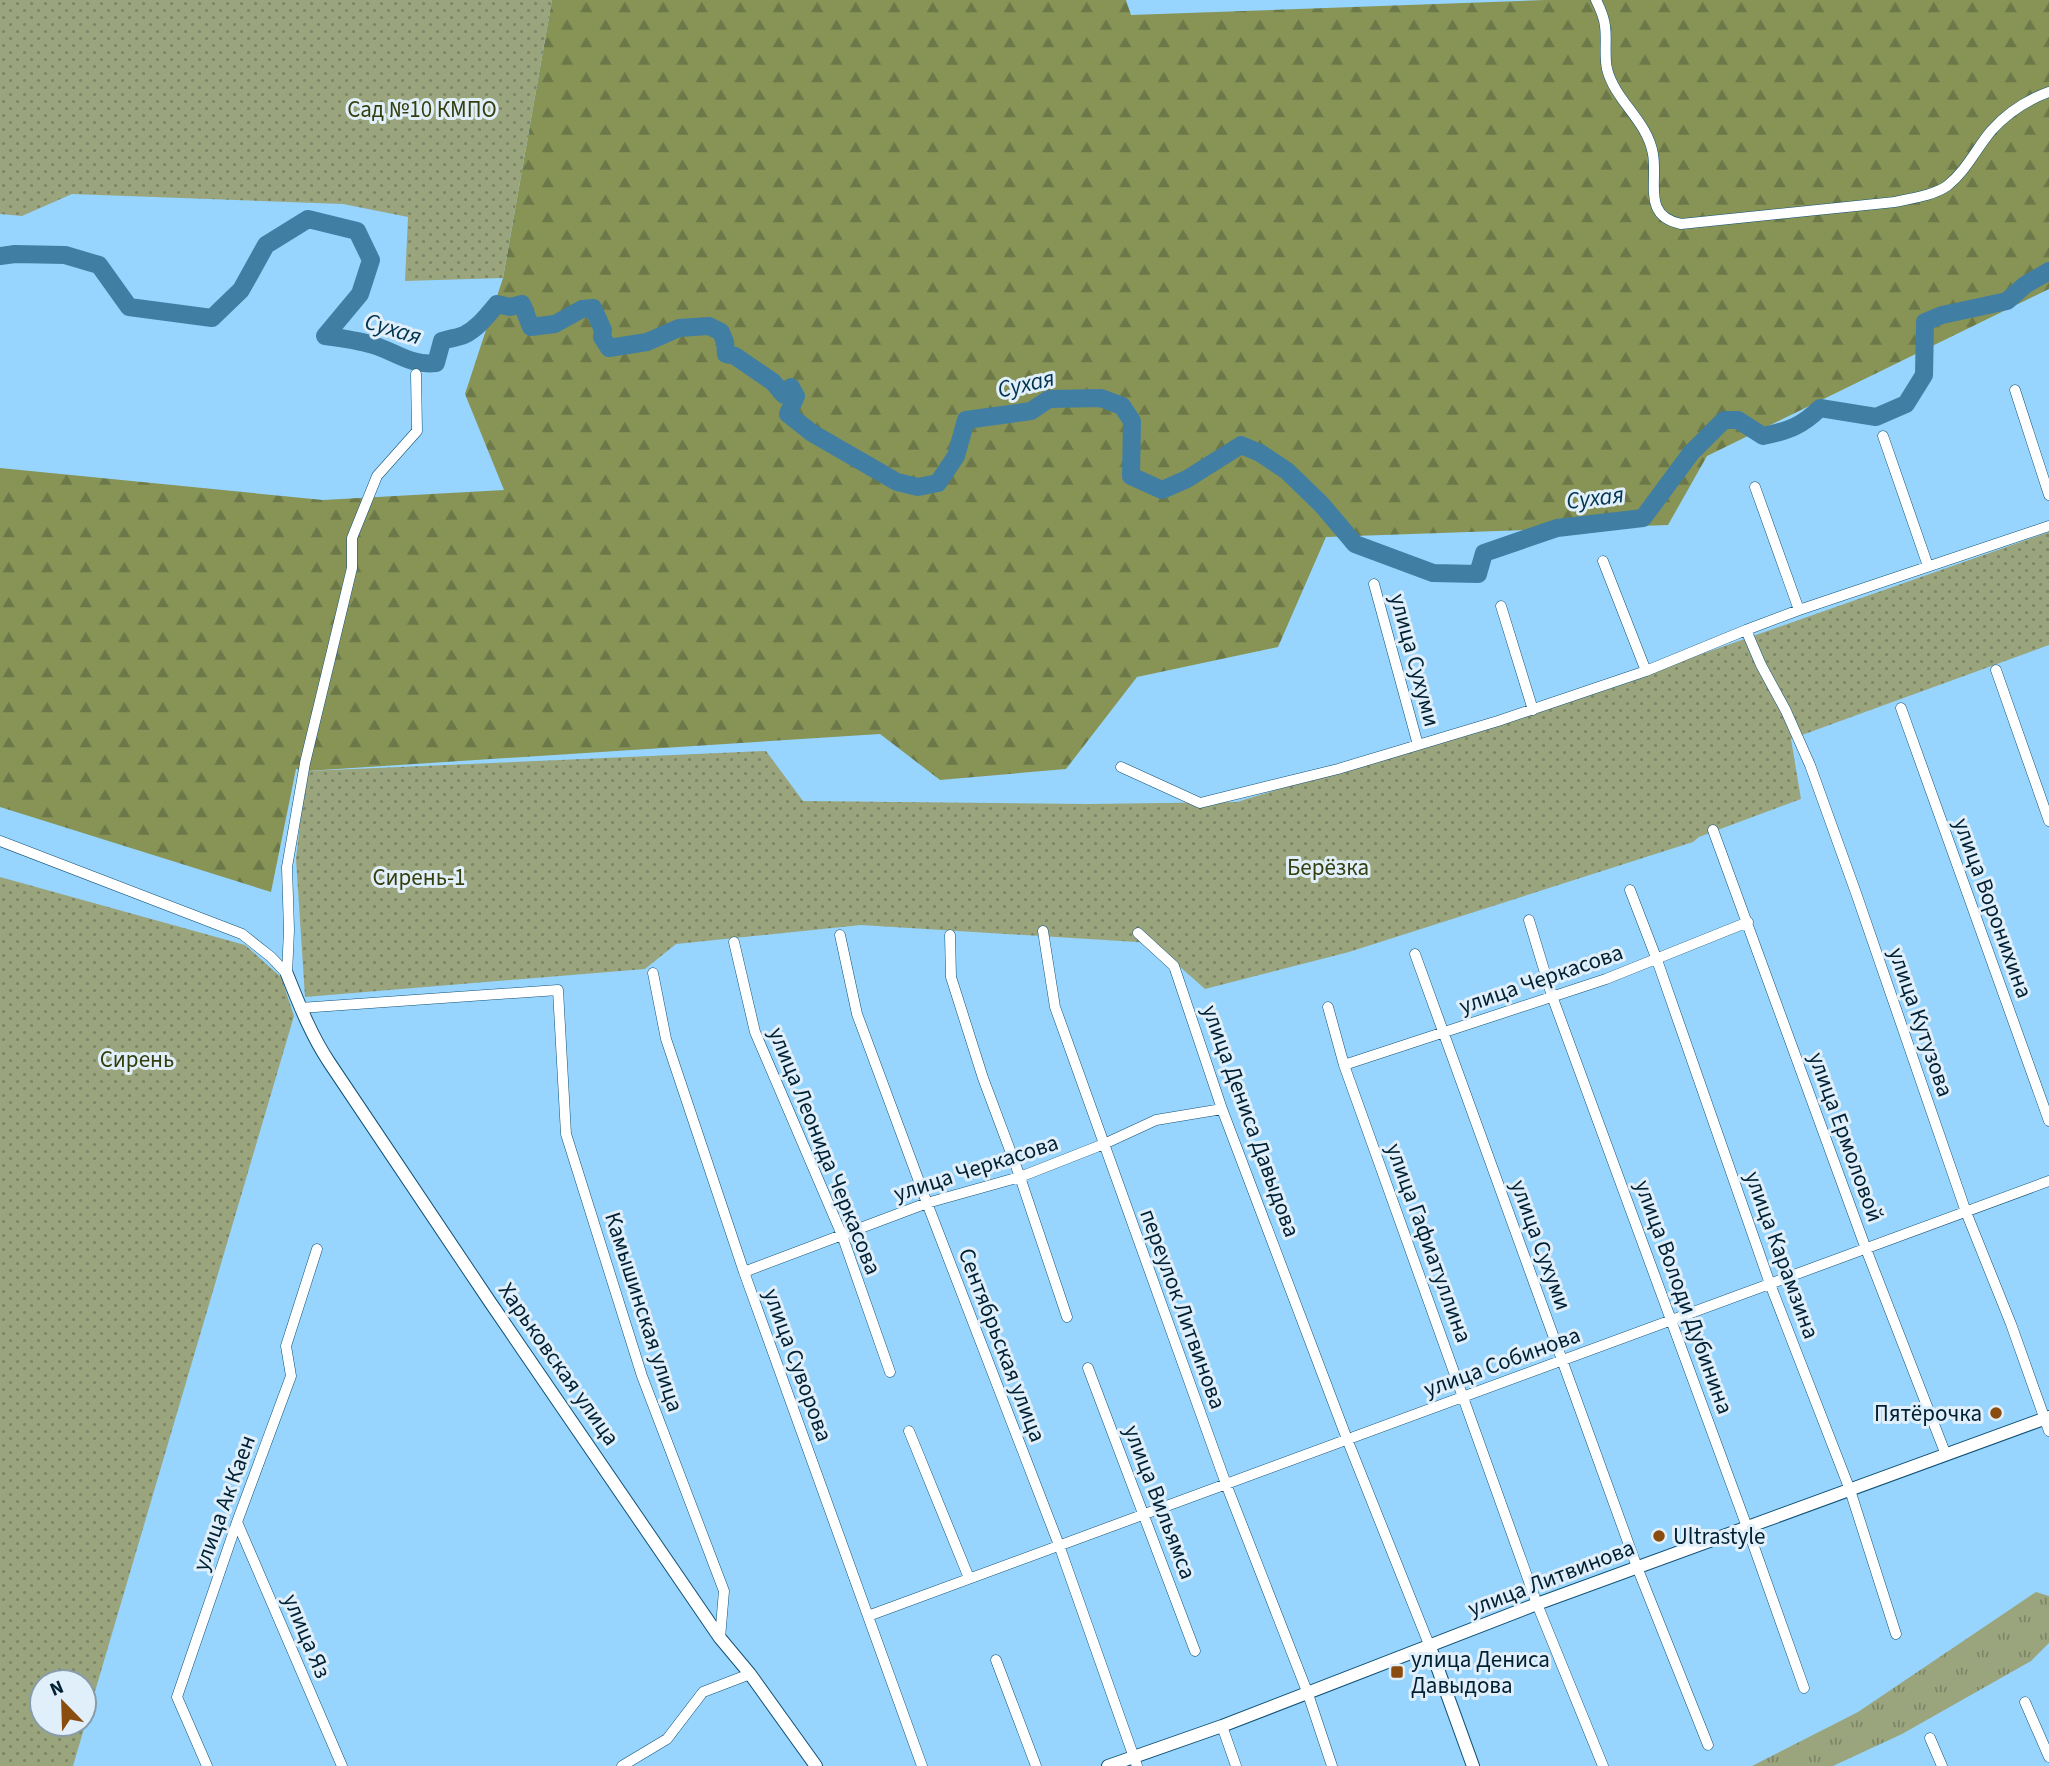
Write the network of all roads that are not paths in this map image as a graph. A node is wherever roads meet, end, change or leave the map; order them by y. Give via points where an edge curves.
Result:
1 (1597, 0) edge
2 (2049, 92) edge
3 (415, 374) dead end
4 (2015, 390) dead end
5 (1883, 436) dead end
6 (1755, 487) dead end
7 (2049, 495) edge
8 (2049, 526) edge
9 (1603, 561) dead end
10 (1928, 566) junction
11 (1374, 584) dead end
12 (1501, 606) dead end
13 (1799, 610) junction
14 (1746, 629) junction
15 (1996, 670) dead end
16 (1646, 671) junction
17 (1901, 708) dead end
18 (1533, 710) junction
19 (1418, 745) junction
20 (1121, 767) dead end
21 (2049, 821) edge
22 (1713, 830) dead end
23 (0, 841) edge
24 (1630, 890) dead end
25 (1530, 920) dead end
26 (1748, 922) junction
27 (1043, 931) dead end
28 (1138, 933) dead end
29 (950, 934) dead end
30 (840, 935) dead end
31 (734, 942) dead end
32 (1415, 954) dead end
33 (1657, 960) junction
34 (653, 973) dead end
35 (287, 974) junction
36 (1552, 996) junction
37 (1328, 1007) dead end
38 (300, 1008) junction
39 (1444, 1033) junction
40 (1344, 1065) junction
41 (1222, 1109) junction
42 (2049, 1121) edge
43 (1104, 1144) junction
44 (1020, 1177) junction
45 (2049, 1181) edge
46 (927, 1203) junction
47 (1966, 1212) junction
48 (842, 1235) junction
49 (317, 1249) dead end
50 (1866, 1249) junction
51 (744, 1272) junction
52 (1770, 1284) junction
53 (1068, 1317) dead end
54 (1672, 1320) junction
55 (1562, 1361) junction
56 (1088, 1368) dead end
57 (890, 1372) dead end
58 (1464, 1396) junction
59 (2048, 1422) edge
60 (909, 1431) dead end
61 (1347, 1439) junction
62 (1946, 1455) junction
63 (1226, 1484) junction
64 (1850, 1490) junction
65 (1144, 1514) junction
66 (237, 1522) junction
67 (1748, 1527) junction
68 (1059, 1545) junction
69 (1637, 1567) junction
70 (969, 1578) junction
71 (1537, 1605) junction
72 (867, 1616) junction
73 (1896, 1634) dead end
74 (720, 1638) junction
75 (1430, 1647) junction
76 (1195, 1651) dead end
77 (996, 1660) dead end
78 (750, 1674) junction
79 (1804, 1688) dead end
80 (1308, 1694) junction
81 (2025, 1702) dead end
82 (1222, 1726) junction
83 (1930, 1738) dead end
84 (1708, 1745) dead end
85 (2049, 1757) edge
86 (1136, 1761) edge
87 (207, 1766) edge
88 (342, 1766) edge
89 (622, 1766) edge
90 (816, 1766) edge
91 (922, 1766) edge
92 (1036, 1766) edge
93 (1108, 1766) edge
94 (1236, 1766) edge
95 (1332, 1766) edge
96 (1473, 1766) edge
97 (1603, 1766) edge
98 (1942, 1766) edge

1 - 2 street via 1612,84 1645,130 1653,153 1655,205 1668,222 1869,205 1927,195 1959,175 2011,111
3 - 35 street via 417,430 377,476 352,538 352,568 305,763 287,867
4 - 7 street
5 - 10 street
6 - 13 street
8 - 10 street
9 - 16 street
10 - 13 street
11 - 19 street, улица Сухуми
12 - 18 street
13 - 14 street
14 - 16 street
14 - 47 street, улица Кутузова via 1810,765
15 - 21 street
16 - 18 street
17 - 42 street, улица Воронихина
18 - 19 street
19 - 20 street via 1200,803
22 - 26 street, улица Ермоловой
23 - 35 street via 242,934
24 - 33 street, улица Карамзина
25 - 36 street, улица Володи Дубинина
26 - 33 street, улица Черкасова
26 - 50 street, улица Ермоловой
27 - 43 street, переулок Литвинова via 1055,1007
28 - 41 street, улица Дениса Давыдова via 1174,966
29 - 44 street via 951,977
30 - 46 street, Сентябрьская улица via 857,1014
31 - 48 street, улица Леонида Черкасова via 755,1032
32 - 39 street, улица Сухуми
33 - 36 street, улица Черкасова
33 - 52 street, улица Карамзина
34 - 51 street, улица Суворова via 666,1039
35 - 38 street, Харьковская улица
36 - 39 street, улица Черкасова
36 - 54 street, улица Володи Дубинина
37 - 40 street, улица Гафиатуллина
38 - 74 street, Харьковская улица via 320,1049
38 - 74 street, Камышинская улица via 558,990 566,1134 642,1376 724,1591
39 - 40 street, улица Черкасова
39 - 55 street, улица Сухуми
40 - 58 street, улица Гафиатуллина
41 - 43 street, улица Черкасова via 1156,1120
41 - 61 street, улица Дениса Давыдова
43 - 44 street, улица Черкасова
43 - 63 street, переулок Литвинова
44 - 46 street, улица Черкасова
44 - 53 street
45 - 47 street, улица Собинова
46 - 48 street, улица Черкасова
46 - 68 street, Сентябрьская улица
47 - 50 street, улица Собинова
47 - 59 street, улица Кутузова
48 - 51 street, улица Черкасова
48 - 57 street, улица Леонида Черкасова
49 - 66 street, улица Ак Каен via 286,1346 291,1376
50 - 52 street, улица Собинова
50 - 62 street, улица Ермоловой
51 - 72 street, улица Суворова
52 - 54 street, улица Собинова
52 - 64 street, улица Карамзина
54 - 55 street, улица Собинова
54 - 67 street, улица Володи Дубинина
55 - 58 street, улица Собинова
55 - 69 street, улица Сухуми
56 - 65 street, улица Вильямса
58 - 61 street, улица Собинова
58 - 71 street, улица Гафиатуллина
59 - 62 street, улица Литвинова
60 - 70 street
61 - 63 street, улица Собинова
61 - 75 street, улица Дениса Давыдова
62 - 64 street, улица Литвинова
63 - 65 street, улица Собинова
63 - 80 street, переулок Литвинова
64 - 67 street, улица Литвинова
64 - 73 street, улица Карамзина
65 - 68 street, улица Собинова
65 - 76 street, улица Вильямса
66 - 87 street, улица Ак Каен via 177,1697
66 - 88 street, улица Яз
67 - 69 street, улица Литвинова
67 - 79 street, улица Володи Дубинина
68 - 70 street, улица Собинова
68 - 86 street, Сентябрьская улица
69 - 71 street, улица Литвинова
69 - 84 street, улица Сухуми
70 - 72 street, улица Собинова
71 - 75 street, улица Литвинова
71 - 97 street, улица Гафиатуллина
72 - 91 street, улица Суворова
74 - 78 street, Харьковская улица
75 - 80 street, улица Литвинова
75 - 96 street, улица Дениса Давыдова
77 - 92 street
78 - 89 street via 703,1692 667,1740
78 - 90 street, Харьковская улица
80 - 82 street, улица Литвинова
80 - 95 street, переулок Литвинова
81 - 85 street
82 - 86 street, улица Литвинова
82 - 94 street
83 - 98 street
86 - 93 street, улица Литвинова

